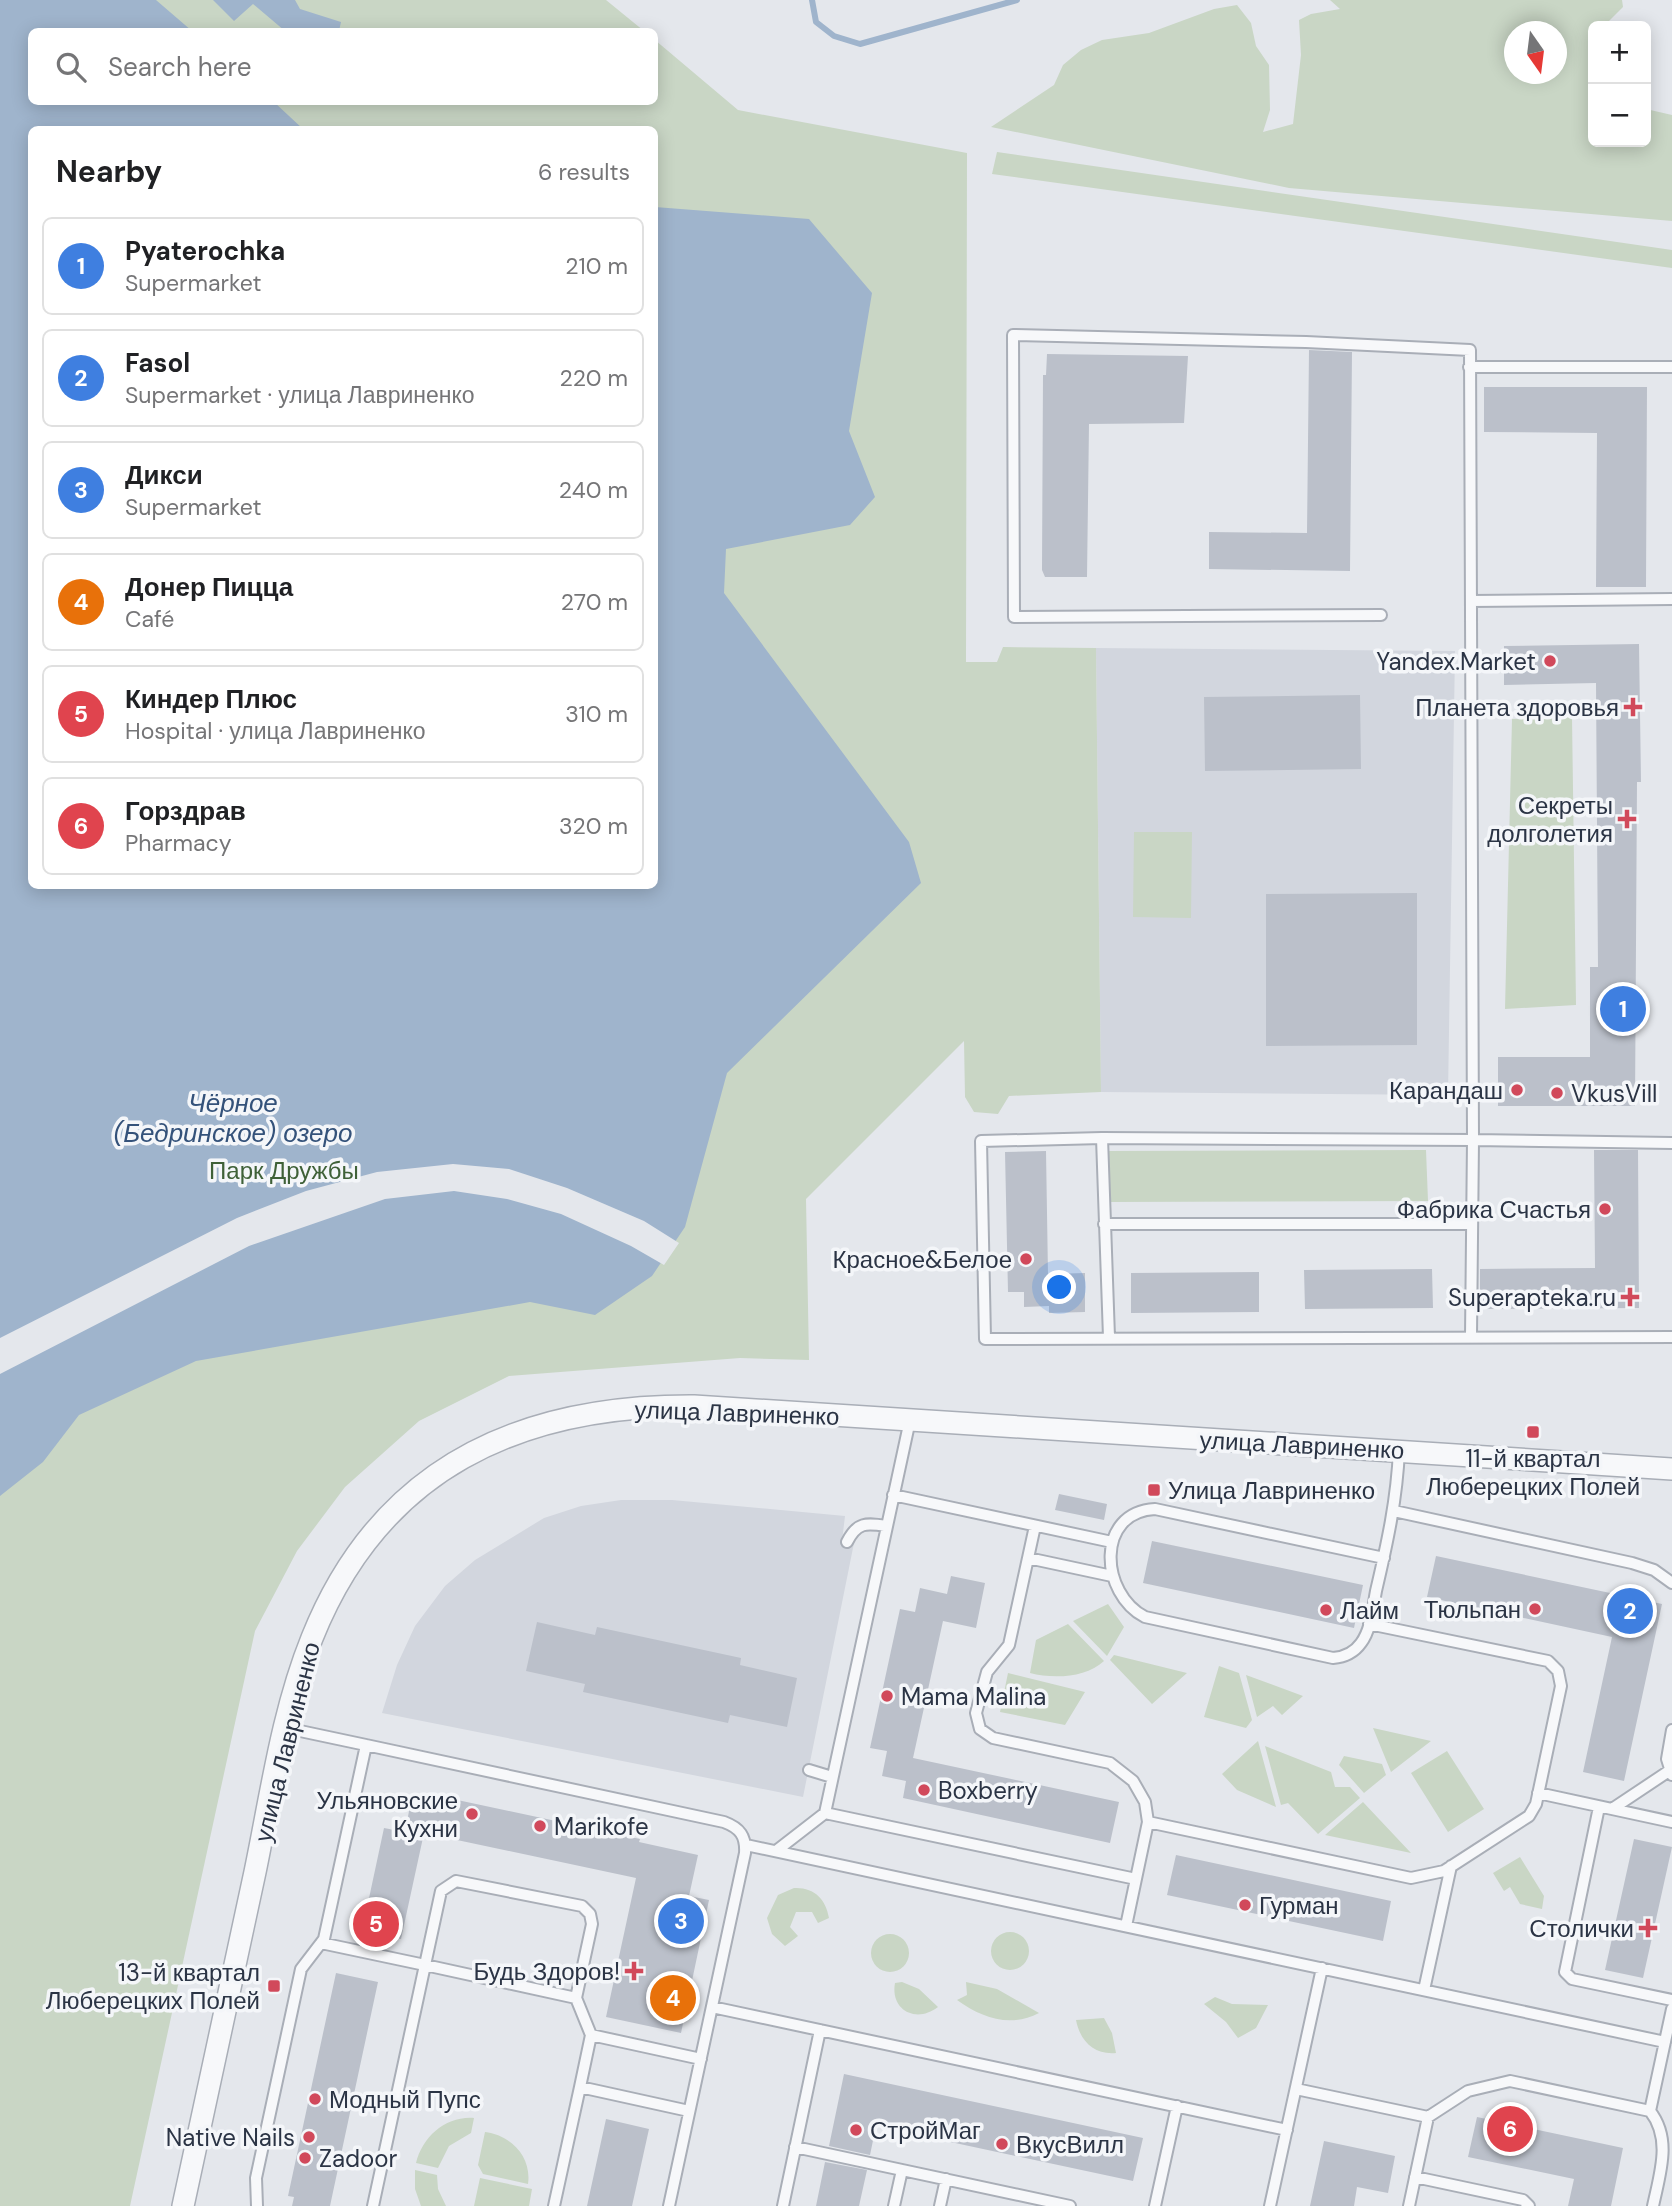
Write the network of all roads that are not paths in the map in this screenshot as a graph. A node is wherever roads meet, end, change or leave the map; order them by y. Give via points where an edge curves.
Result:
1 (1469, 367) junction
2 (1672, 367) edge
3 (1672, 599) edge
4 (1471, 601) junction
5 (1381, 615) dead end
6 (1102, 1138) junction
7 (1474, 1140) junction
8 (1672, 1143) edge
9 (1104, 1224) junction
10 (1472, 1224) junction
11 (1471, 1336) junction
12 (1109, 1337) junction
13 (1672, 1337) edge
14 (909, 1420) junction
15 (1399, 1450) junction
16 (1672, 1469) edge
17 (893, 1495) junction
18 (1394, 1511) junction
19 (1035, 1526) junction
20 (886, 1527) junction
21 (847, 1542) dead end
22 (1112, 1542) junction
23 (1028, 1558) junction
24 (1384, 1558) junction
25 (1112, 1576) junction
26 (1672, 1583) edge
27 (1369, 1624) junction
28 (286, 1728) junction
29 (1672, 1730) edge
30 (366, 1745) junction
31 (809, 1770) dead end
32 (1671, 1773) edge
33 (832, 1777) junction
34 (1538, 1793) junction
35 (1599, 1807) junction
36 (1612, 1809) junction
37 (825, 1813) junction
38 (1148, 1822) junction
39 (1672, 1822) edge
40 (746, 1844) junction
41 (776, 1851) junction
42 (1451, 1866) junction
43 (1136, 1880) junction
44 (1126, 1926) junction
45 (321, 1943) junction
46 (425, 1965) junction
47 (1322, 1968) junction
48 (1424, 1990) junction
49 (576, 1998) junction
50 (1672, 2000) edge
51 (712, 2007) junction
52 (1672, 2009) edge
53 (821, 2030) junction
54 (591, 2035) junction
55 (1665, 2042) junction
56 (701, 2059) junction
57 (580, 2087) junction
58 (1296, 2089) junction
59 (1177, 2106) junction
60 (689, 2111) junction
61 (1650, 2111) junction
62 (1428, 2117) junction
63 (1287, 2130) junction
64 (795, 2147) junction
65 (902, 2170) junction
66 (1415, 2177) junction
67 (946, 2179) junction
68 (1016, 2200) edge
69 (183, 2206) edge
70 (257, 2206) edge
71 (373, 2206) edge
72 (554, 2206) edge
73 (669, 2206) edge
74 (783, 2206) edge
75 (894, 2206) edge
76 (940, 2206) edge
77 (1070, 2206) edge
78 (1155, 2206) edge
79 (1270, 2206) edge
80 (1409, 2206) edge
81 (1529, 2206) edge
82 (1653, 2206) edge

1 - 2 lane
1 - 4 lane
1 - 5 lane via 1470,350 1013,335 1014,617
3 - 4 lane
4 - 7 lane
6 - 7 lane
6 - 9 lane
6 - 12 lane via 981,1141 985,1339
7 - 8 lane
7 - 10 lane
9 - 10 lane
9 - 12 lane
10 - 11 lane
11 - 12 lane
11 - 13 lane
14 - 15 street, улица Лавриненко
14 - 17 lane
14 - 28 street, улица Лавриненко via 694,1406 638,1407 564,1417 481,1448 445,1468 403,1502 340,1580 311,1639
15 - 16 street, улица Лавриненко
15 - 18 lane
17 - 19 lane
17 - 20 lane
18 - 24 lane
18 - 26 lane via 1632,1563 1654,1570
19 - 22 lane
19 - 23 lane
20 - 21 lane via 864,1522 853,1529
20 - 33 lane
22 - 24 lane via 1129,1516 1155,1509
22 - 25 lane
23 - 25 lane
23 - 38 lane via 1009,1645 983,1680 978,1725 993,1738 1116,1767 1141,1791
24 - 27 lane
25 - 27 lane via 1129,1606 1144,1618 1333,1658 1355,1650
27 - 34 lane via 1548,1661 1554,1667 1561,1686
28 - 30 lane
28 - 69 street, улица Лавриненко
29 - 32 lane via 1667,1759
30 - 40 lane via 724,1822 740,1830
30 - 45 lane
31 - 33 lane
32 - 36 lane
33 - 37 lane
34 - 35 lane
34 - 42 lane via 1533,1810 1522,1821
35 - 36 lane
35 - 50 lane via 1565,1972 1572,1979
36 - 39 lane
37 - 41 lane
37 - 43 lane
38 - 42 lane via 1411,1878 1431,1876
38 - 43 lane
40 - 41 lane
40 - 51 lane
41 - 44 lane
42 - 48 lane
43 - 44 lane
44 - 47 lane
45 - 46 lane
45 - 70 lane via 301,1969 256,2178
46 - 49 lane
46 - 49 lane via 441,1891 451,1883 463,1881 537,1896 582,1906 590,1914 592,1924
46 - 71 lane
47 - 48 lane
47 - 58 lane
48 - 55 lane
49 - 54 lane
51 - 53 lane
51 - 56 lane
52 - 55 lane
53 - 59 lane
53 - 64 lane
54 - 56 lane
54 - 57 lane
55 - 61 lane
56 - 60 lane
57 - 60 lane
57 - 72 lane
58 - 62 lane
58 - 63 lane
59 - 63 lane
59 - 78 lane
60 - 73 lane
61 - 62 lane via 1510,2081 1468,2091
61 - 82 lane via 1661,2127 1665,2146
62 - 66 lane
63 - 79 lane
64 - 65 lane
64 - 74 lane
65 - 67 lane
65 - 75 lane
66 - 80 lane
66 - 81 lane via 1523,2200
67 - 68 lane
67 - 76 lane
68 - 77 lane

